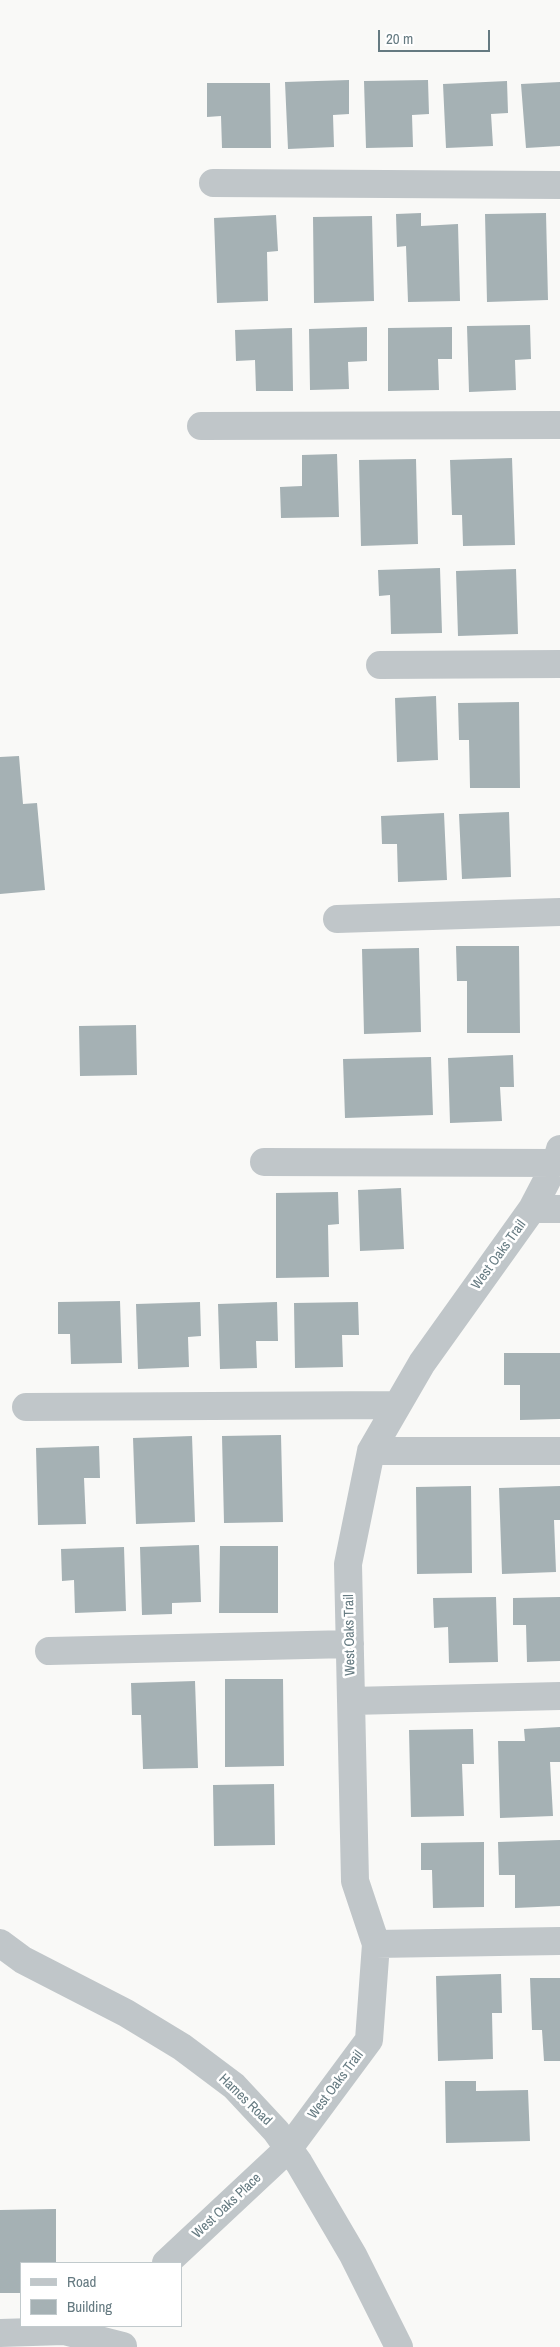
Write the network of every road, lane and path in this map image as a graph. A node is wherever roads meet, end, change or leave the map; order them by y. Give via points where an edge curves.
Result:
1 (213, 183) dead end
2 (560, 185) edge
3 (560, 425) edge
4 (201, 426) dead end
5 (560, 664) edge
6 (380, 665) dead end
7 (560, 912) edge
8 (337, 919) dead end
9 (558, 1156) edge
10 (264, 1162) dead end
11 (532, 1209) junction
12 (560, 1209) edge
13 (397, 1405) junction
14 (26, 1407) dead end
15 (371, 1450) junction
16 (560, 1451) edge
17 (350, 1644) junction
18 (49, 1651) dead end
19 (560, 1696) edge
20 (351, 1701) junction
21 (560, 1941) edge
22 (0, 1943) edge
23 (376, 1944) junction
24 (289, 2148) junction
25 (167, 2262) edge
26 (0, 2332) edge
27 (127, 2339) edge
28 (399, 2347) edge

1 - 2 street
3 - 4 street
5 - 6 street
7 - 8 street
9 - 10 street
9 - 11 street, West Oaks Trail
11 - 12 street
11 - 13 street, West Oaks Trail via 422,1363
13 - 14 street
13 - 15 street, West Oaks Trail
15 - 16 street
15 - 17 street, West Oaks Trail via 348,1564
17 - 18 street
17 - 20 street, West Oaks Trail
19 - 20 street
20 - 23 street, West Oaks Trail via 355,1881
21 - 23 street
22 - 24 street, Hames Road via 23,1960 126,2013 182,2047 234,2086
23 - 24 street, West Oaks Trail via 370,2040
24 - 25 street, West Oaks Place
24 - 28 street, Hames Road via 353,2255
26 - 27 street via 64,2331

